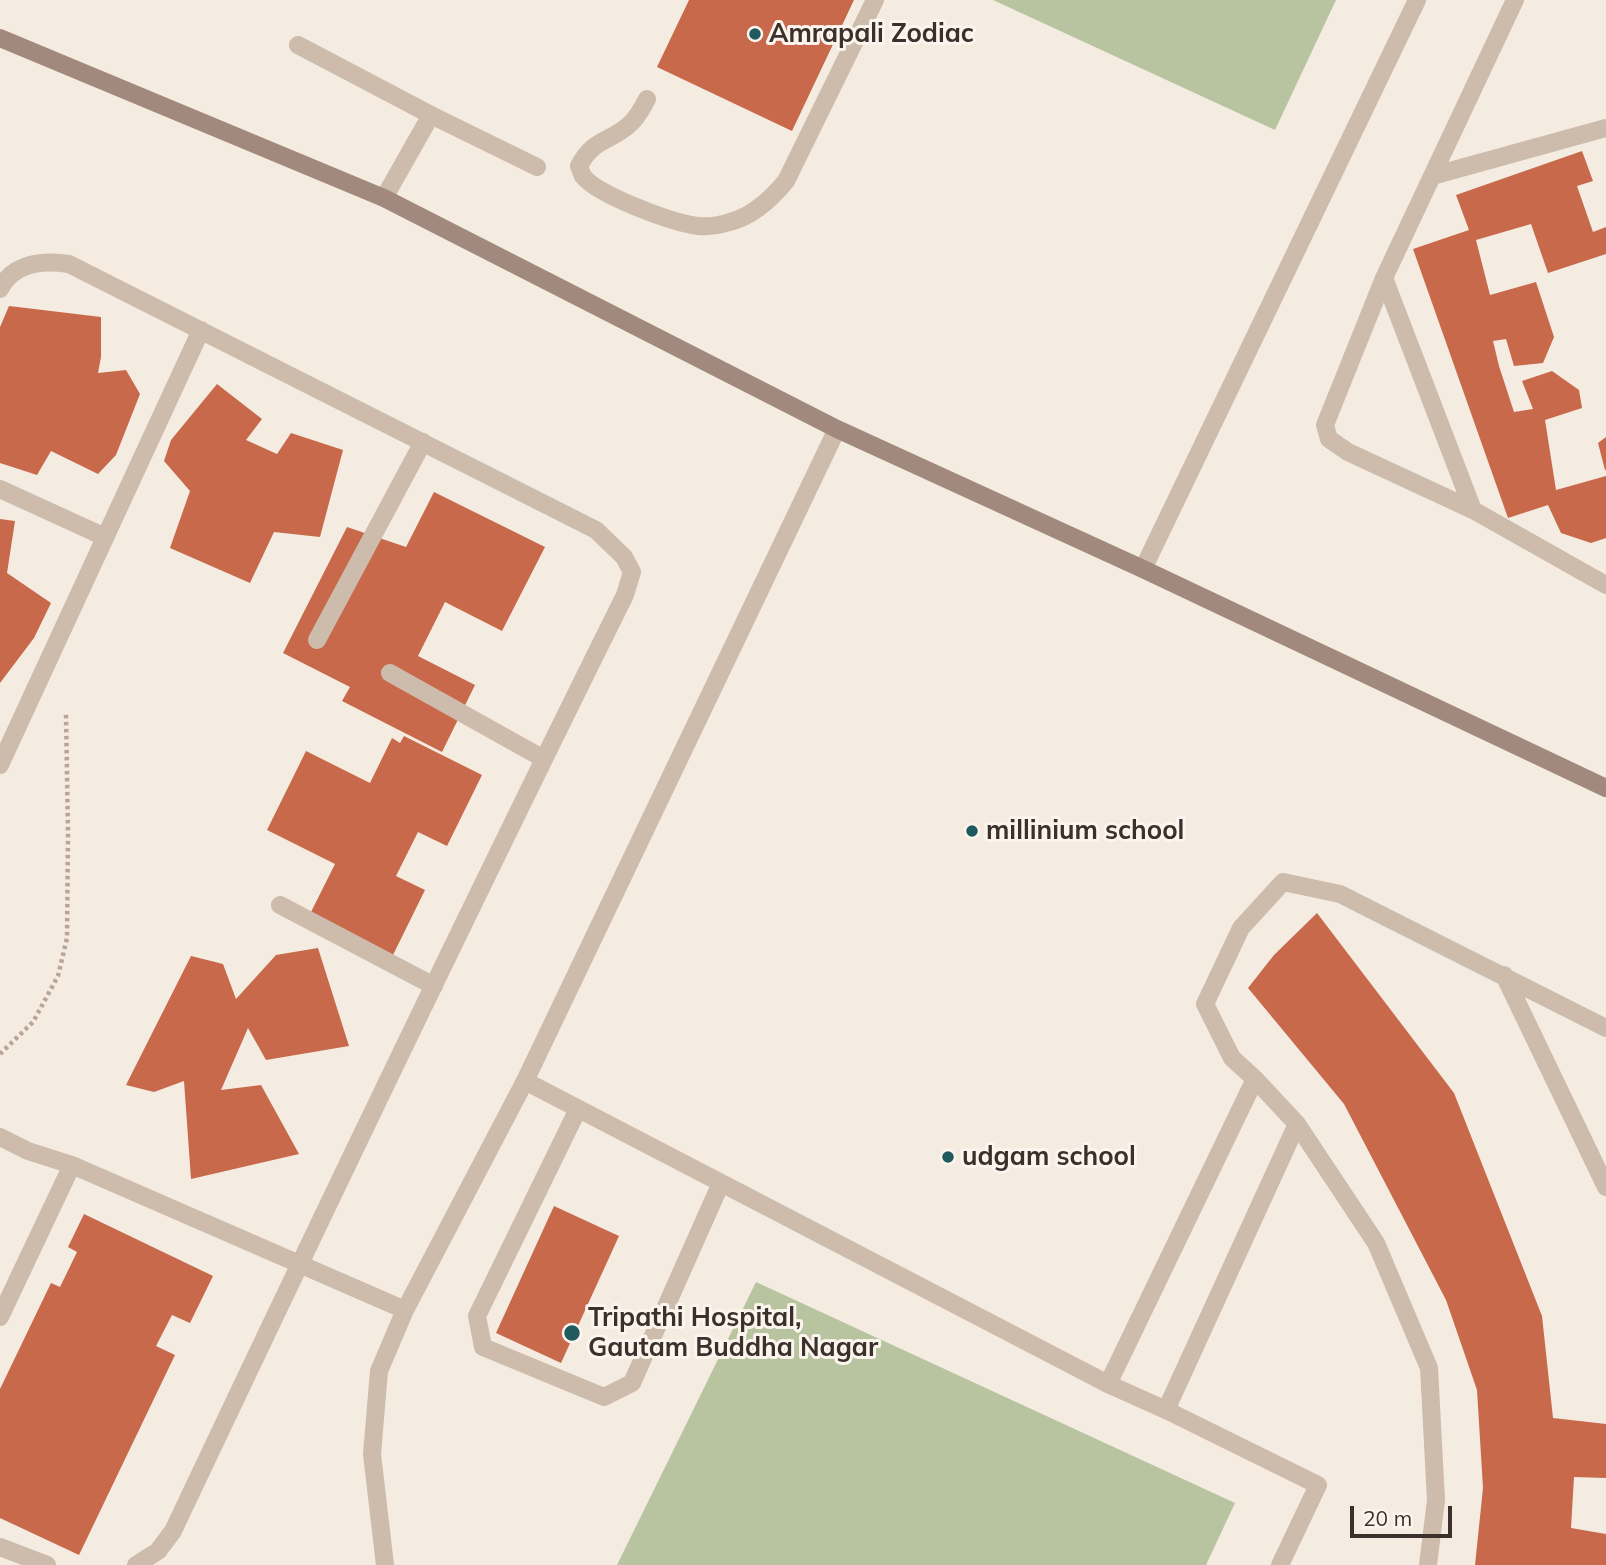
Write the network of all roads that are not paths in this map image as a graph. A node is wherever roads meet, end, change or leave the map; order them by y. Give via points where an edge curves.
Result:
1 (875, 0) edge
2 (1417, 0) edge
3 (1515, 0) edge
4 (0, 38) edge
5 (298, 45) dead end
6 (647, 99) dead end
7 (431, 115) junction
8 (1606, 128) edge
9 (537, 167) dead end
10 (1432, 176) junction
11 (384, 198) junction
12 (1384, 278) junction
13 (0, 289) edge
14 (201, 330) junction
15 (837, 429) junction
16 (423, 442) junction
17 (0, 489) edge
18 (1473, 510) junction
19 (105, 537) junction
20 (1143, 569) junction
21 (1606, 585) edge
22 (317, 640) dead end
23 (390, 673) dead end
24 (2, 757) edge
25 (544, 759) junction
26 (1606, 788) edge
27 (280, 905) dead end
28 (1504, 975) junction
29 (434, 986) junction
30 (1606, 1028) edge
31 (1255, 1079) junction
32 (525, 1081) junction
33 (579, 1109) junction
34 (1297, 1124) junction
35 (0, 1137) edge
36 (72, 1166) junction
37 (721, 1183) junction
38 (1606, 1187) edge
39 (300, 1264) junction
40 (405, 1310) junction
41 (1, 1312) edge
42 (1108, 1384) junction
43 (1166, 1410) junction
44 (0, 1547) edge
45 (47, 1565) edge
46 (136, 1565) edge
47 (385, 1565) edge
48 (1280, 1565) edge
49 (1428, 1565) edge

1 - 6 street via 786,181 751,213 733,222 706,226 654,214 601,190 582,175 579,166 585,155 632,122
2 - 20 street
3 - 10 street
4 - 11 street
5 - 7 street
7 - 9 street
7 - 11 street
8 - 10 street
10 - 12 street
11 - 15 street
12 - 18 street
12 - 18 street via 1325,425 1329,439
13 - 14 street via 18,270 32,264 69,264
14 - 16 street
14 - 19 street
15 - 20 street
15 - 32 street
16 - 22 street
16 - 25 street via 596,530 624,557 632,572
17 - 19 street
18 - 21 street
19 - 24 street
20 - 26 street
23 - 25 street
25 - 29 street
27 - 29 street
28 - 30 street
28 - 31 street via 1340,894 1283,882 1241,928 1205,1004 1232,1058
28 - 38 street
29 - 39 street
31 - 34 street
31 - 42 street
32 - 33 street
32 - 40 street
33 - 37 street
33 - 37 street via 477,1316 482,1347 604,1397 632,1383
34 - 43 street
34 - 49 street via 1376,1243 1429,1368 1436,1500
35 - 36 street
36 - 39 street
36 - 41 street
37 - 42 street
39 - 40 street
39 - 46 street via 173,1531 158,1551
40 - 47 street via 379,1371 373,1443
42 - 43 street
43 - 48 street via 1318,1485
44 - 45 street

